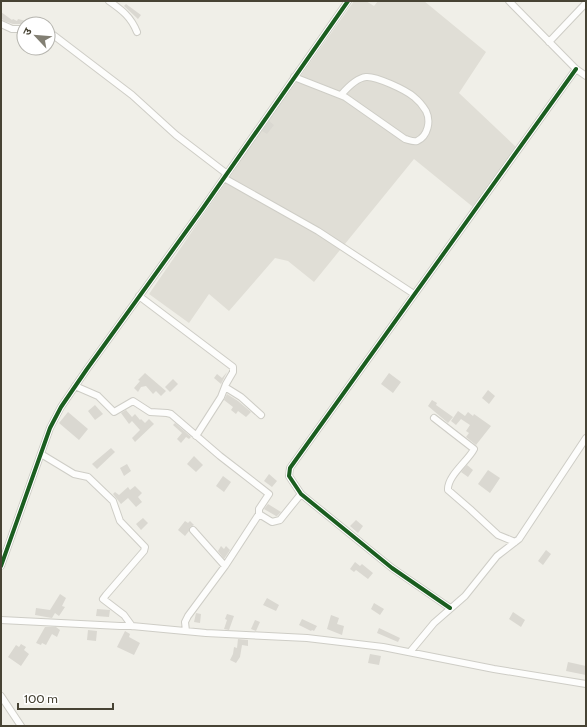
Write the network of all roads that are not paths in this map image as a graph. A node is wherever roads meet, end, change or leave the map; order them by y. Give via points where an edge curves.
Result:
1 (109, 1) edge
2 (348, 1) edge
3 (509, 1) edge
4 (586, 3) edge
5 (1, 24) edge
6 (16, 29) edge
7 (137, 32) dead end
8 (56, 37) edge
9 (549, 42) junction
10 (576, 69) junction
11 (294, 76) junction
12 (586, 76) edge
13 (341, 95) junction
14 (224, 174) junction
15 (414, 294) junction
16 (139, 296) junction
17 (75, 386) junction
18 (225, 387) junction
19 (261, 415) dead end
20 (434, 418) dead end
21 (196, 436) junction
22 (586, 438) edge
23 (41, 454) junction
24 (301, 494) junction
25 (259, 514) junction
26 (193, 530) dead end
27 (515, 542) junction
28 (1, 566) edge
29 (225, 566) junction
30 (450, 608) junction
31 (1, 620) edge
32 (132, 626) junction
33 (186, 631) junction
34 (410, 652) junction
35 (586, 684) edge
36 (1, 696) edge
37 (21, 726) edge

1 - 7 street via 131,19
2 - 11 street
3 - 9 street
4 - 9 street
5 - 6 street
8 - 14 street via 132,95
9 - 10 street
10 - 12 street
10 - 15 street
11 - 13 street
11 - 14 street
13 - 13 street via 405,139 417,141 428,128 428,116 420,103 406,92 373,77 361,78
14 - 15 street via 318,231
14 - 16 street
15 - 24 street via 290,468 290,476
16 - 17 street
16 - 18 street via 232,366 233,372
17 - 21 street via 98,396 114,412 133,400 150,412 169,413
17 - 23 street via 53,421
18 - 19 street
18 - 21 street
20 - 27 street via 474,449 458,469 448,490 498,535
21 - 25 street via 269,494 259,509
22 - 27 street
23 - 28 street
23 - 32 street via 74,474 88,477 111,499 120,521 145,548 103,599
24 - 25 street via 280,520 272,522
24 - 30 street via 388,565
25 - 29 street
26 - 29 street
27 - 30 street via 497,556 465,596
29 - 33 street via 188,616 185,622
30 - 34 street
31 - 32 street
32 - 33 street
33 - 34 street via 307,638
34 - 35 street
36 - 37 street

